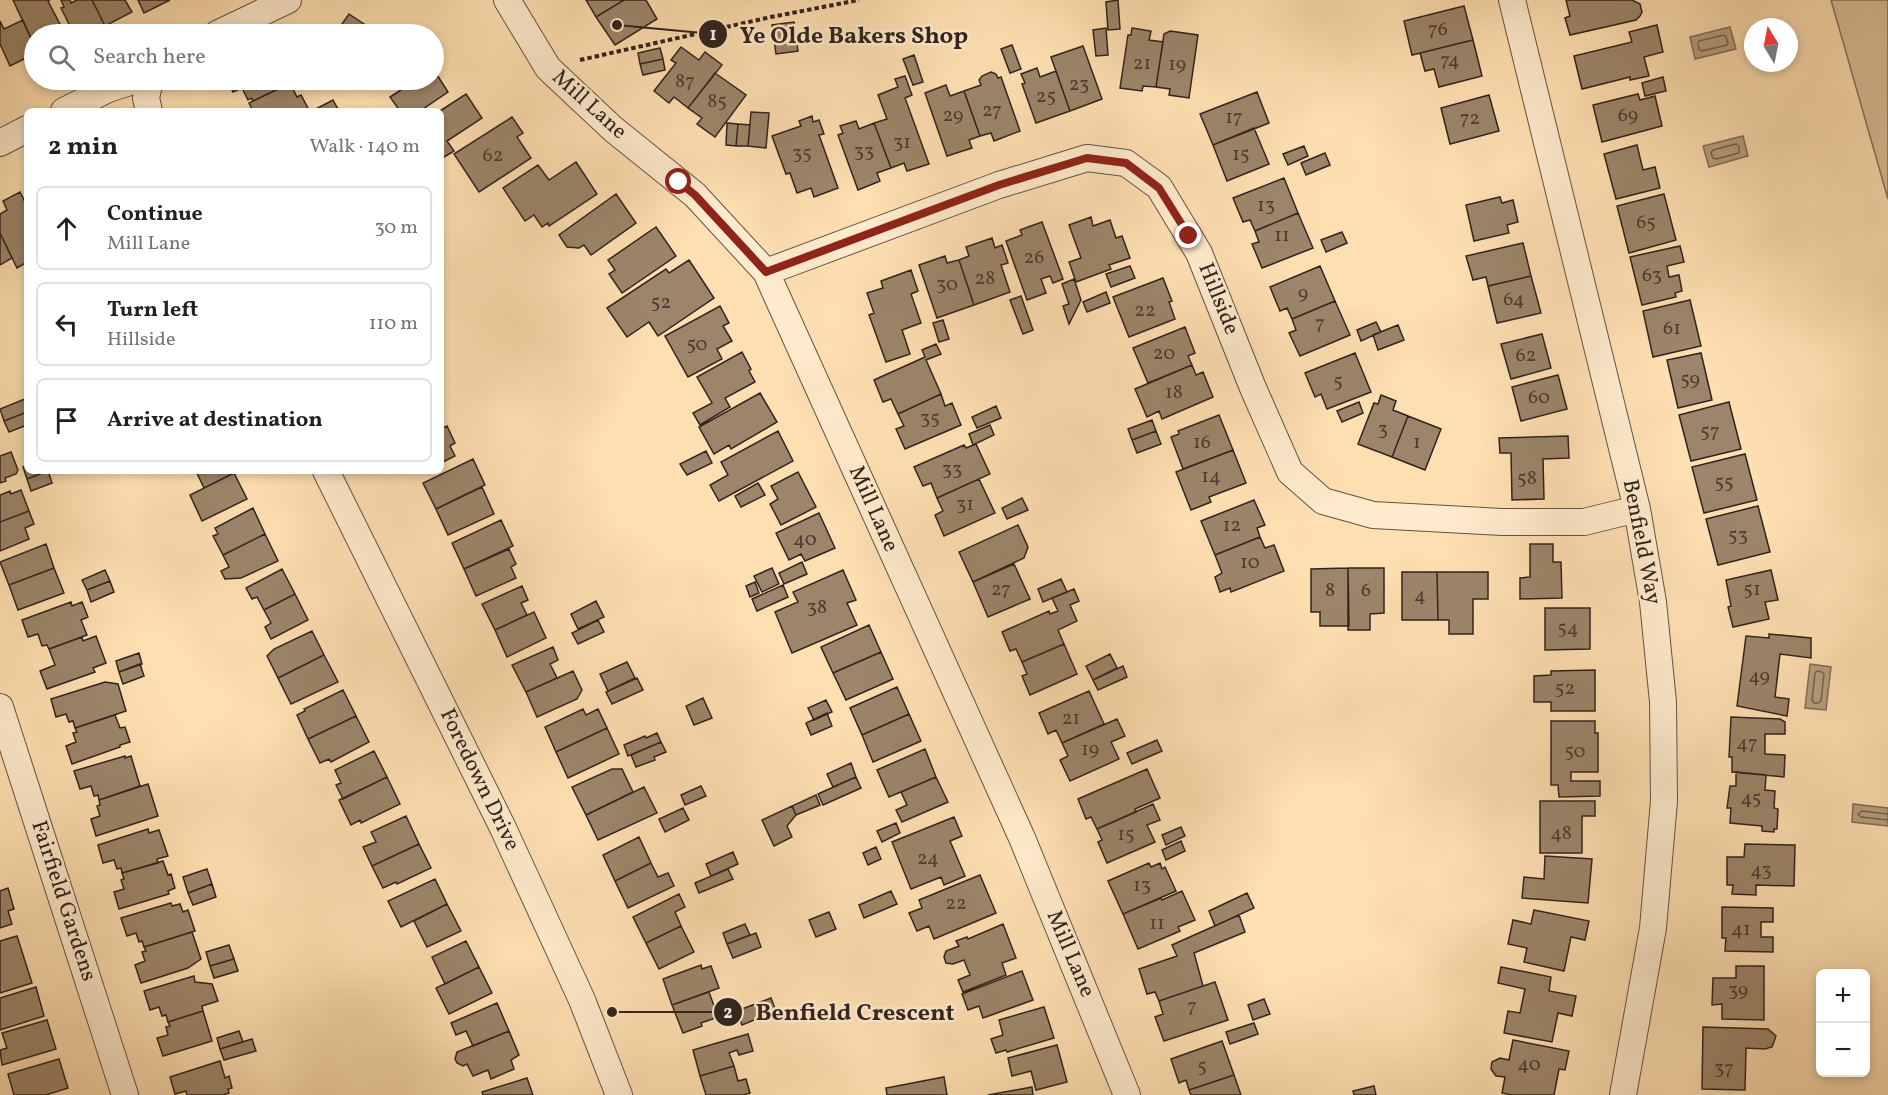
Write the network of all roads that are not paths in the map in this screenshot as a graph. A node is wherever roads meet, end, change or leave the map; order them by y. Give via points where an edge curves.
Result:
1 (288, 0) edge
2 (507, 0) edge
3 (1512, 0) edge
4 (238, 24) edge
5 (106, 90) edge
6 (148, 90) edge
7 (70, 108) edge
8 (148, 108) edge
9 (24, 131) edge
10 (0, 143) edge
11 (766, 272) junction
12 (328, 474) edge
13 (1636, 509) junction
14 (0, 707) edge
15 (125, 1095) edge
16 (619, 1095) edge
17 (1127, 1095) edge
18 (1623, 1095) edge

1 - 4 street
2 - 11 street, Mill Lane via 548,68 613,129 695,195
3 - 13 street, Benfield Way
5 - 7 street
6 - 8 street
9 - 10 street
11 - 13 street, Hillside via 999,185 1087,158 1126,163 1159,188 1200,253 1290,472 1323,501 1372,515 1502,522 1584,522
11 - 17 street, Mill Lane via 1022,838
12 - 16 street, Foredown Drive via 503,828 582,1000
13 - 18 street, Benfield Way via 1653,602 1663,702 1664,801 1653,928
14 - 15 street, Fairfield Gardens

